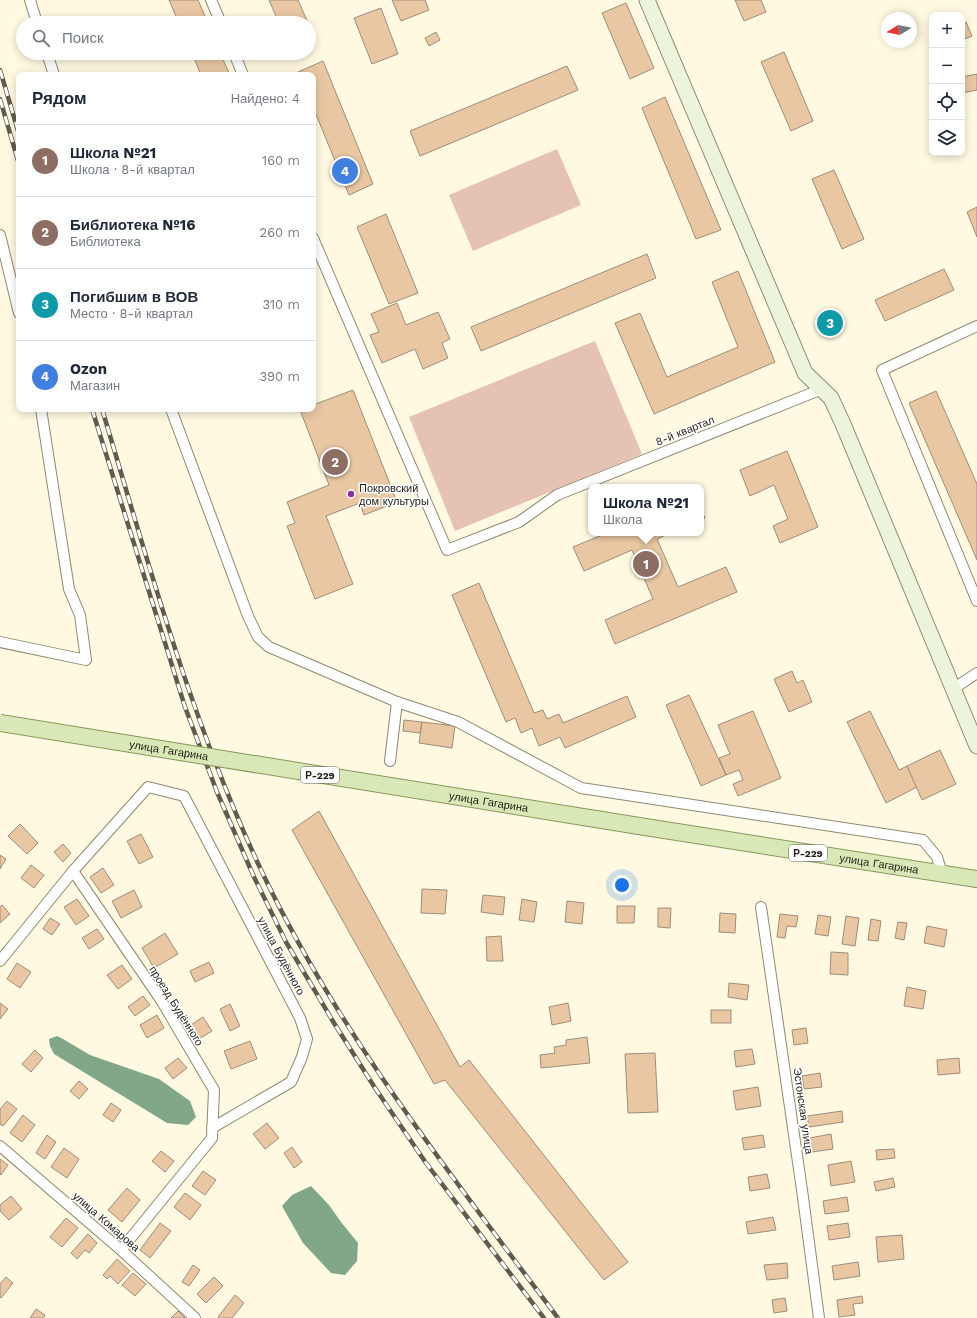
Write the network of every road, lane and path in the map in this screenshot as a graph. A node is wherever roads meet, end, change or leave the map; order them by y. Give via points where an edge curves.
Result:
1 (30, 0) edge
2 (211, 0) edge
3 (647, 0) edge
4 (35, 16) edge
5 (218, 16) edge
6 (49, 60) edge
7 (237, 60) edge
8 (53, 72) edge
9 (242, 72) edge
10 (0, 235) edge
11 (316, 245) edge
12 (16, 301) edge
13 (977, 326) edge
14 (822, 389) junction
15 (41, 412) edge
16 (172, 412) edge
17 (977, 601) edge
18 (0, 642) edge
19 (977, 673) edge
20 (953, 689) junction
21 (397, 702) junction
22 (0, 723) edge
23 (977, 746) edge
24 (390, 761) dead end
25 (73, 871) junction
26 (942, 874) junction
27 (977, 880) edge
28 (761, 907) dead end
29 (0, 961) edge
30 (212, 1128) junction
31 (0, 1146) edge
32 (121, 1250) junction
33 (195, 1318) edge
34 (819, 1318) edge

1 - 4 street
2 - 5 street
3 - 14 street via 805,373
6 - 8 street
7 - 9 street
10 - 12 street
11 - 14 street, 8-й квартал via 447,550 519,522 557,495
13 - 17 street via 882,370
14 - 20 street via 831,398 843,424
15 - 18 street via 69,589 80,615 86,660
16 - 21 street via 258,637 269,647
19 - 20 street
20 - 23 street
21 - 24 street
21 - 26 street via 458,722 580,788 923,840 937,857
22 - 26 main road, улица Гагарина / Р-229, bridge
25 - 29 street
25 - 30 street, проезд Будённого via 161,1000 214,1090
25 - 30 street, улица Будённого via 148,787 184,796 300,1018 307,1039 291,1082
26 - 27 main road, улица Гагарина / Р-229
28 - 34 street, Эстонская улица
30 - 32 street, проезд Будённого via 212,1138
31 - 32 street, улица Комарова
32 - 33 street, улица Комарова

